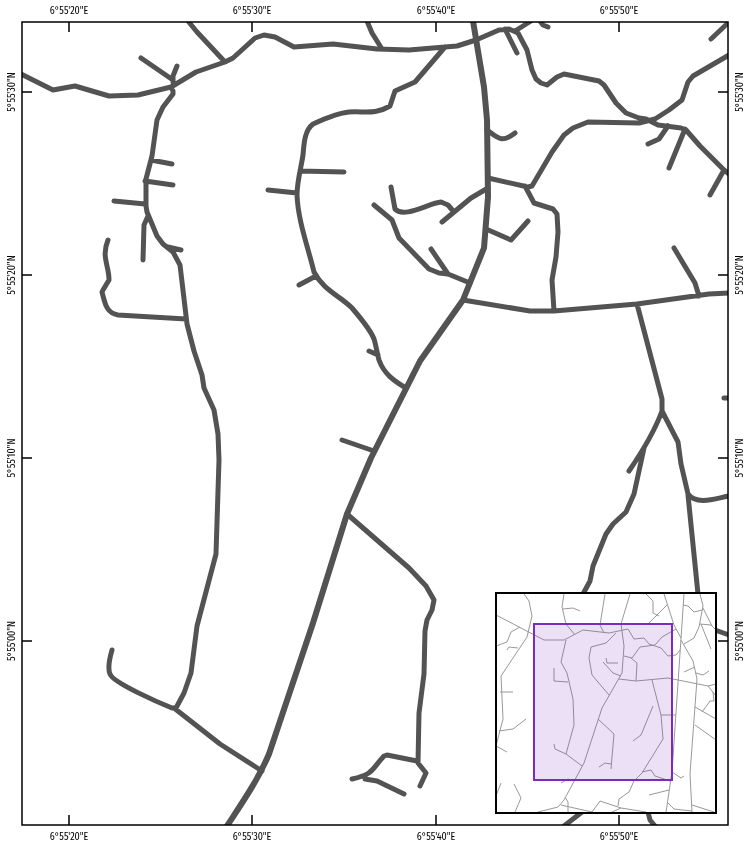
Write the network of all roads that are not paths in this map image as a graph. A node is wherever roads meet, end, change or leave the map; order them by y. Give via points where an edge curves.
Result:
1 (188, 21) edge
2 (367, 21) edge
3 (473, 21) edge
4 (531, 21) edge
5 (540, 21) edge
6 (729, 22) edge
7 (548, 27) dead end
8 (505, 29) junction
9 (515, 31) junction
10 (711, 39) dead end
11 (476, 40) junction
12 (445, 47) junction
13 (382, 49) junction
14 (517, 52) dead end
15 (729, 55) edge
16 (141, 58) dead end
17 (225, 62) junction
18 (177, 66) dead end
19 (21, 74) edge
20 (173, 80) junction
21 (172, 86) junction
22 (649, 121) junction
23 (668, 126) junction
24 (684, 129) junction
25 (487, 130) junction
26 (515, 133) dead end
27 (648, 144) dead end
28 (151, 160) junction
29 (172, 164) dead end
30 (669, 168) dead end
31 (724, 170) junction
32 (300, 171) junction
33 (344, 172) dead end
34 (729, 174) edge
35 (488, 178) junction
36 (145, 181) junction
37 (173, 185) dead end
38 (525, 186) junction
39 (391, 187) dead end
40 (488, 188) junction
41 (268, 190) dead end
42 (297, 194) junction
43 (710, 195) dead end
44 (114, 200) dead end
45 (145, 204) junction
46 (374, 205) dead end
47 (454, 212) junction
48 (148, 216) junction
49 (528, 221) dead end
50 (442, 222) dead end
51 (486, 229) junction
52 (108, 240) dead end
53 (166, 246) junction
54 (674, 248) dead end
55 (431, 249) dead end
56 (181, 250) dead end
57 (143, 260) dead end
58 (448, 274) junction
59 (316, 276) junction
60 (470, 283) junction
61 (299, 285) dead end
62 (729, 294) edge
63 (699, 296) junction
64 (463, 300) junction
65 (637, 304) junction
66 (554, 311) junction
67 (186, 319) junction
68 (369, 351) dead end
69 (378, 355) junction
70 (406, 388) junction
71 (662, 411) junction
72 (342, 440) dead end
73 (644, 448) junction
74 (374, 452) junction
75 (629, 471) dead end
76 (729, 496) edge
77 (689, 497) junction
78 (347, 514) junction
79 (584, 593) edge
80 (698, 593) edge
81 (716, 630) edge
82 (729, 635) edge
83 (112, 650) dead end
84 (174, 708) junction
85 (418, 761) junction
86 (262, 771) junction
87 (366, 775) junction
88 (352, 779) dead end
89 (420, 786) dead end
90 (404, 794) dead end
91 (581, 813) edge
92 (648, 813) edge
93 (227, 826) edge
94 (564, 826) edge
95 (655, 826) edge

1 - 17 street
2 - 13 street
3 - 11 street
4 - 9 street
5 - 7 street
6 - 10 street
8 - 9 street
8 - 11 street
8 - 14 street
9 - 22 street via 527,50 533,74 541,83 548,85 560,75 567,74 599,81 620,109
11 - 12 street
11 - 25 street via 484,87
12 - 13 street
12 - 32 street via 415,82 395,91 390,106 377,112 341,114 309,127 304,141
13 - 17 street via 333,44 294,47 275,37 264,36 255,38
15 - 22 street via 696,72 688,82 682,100
16 - 20 street
17 - 21 street via 196,72
18 - 20 street
19 - 21 street via 53,90 75,86 109,96 138,95
20 - 21 street
21 - 28 street via 173,94 157,120
22 - 23 street
22 - 38 street via 588,122 573,128 564,135 532,186
23 - 24 street
23 - 27 street via 660,139
24 - 30 street
24 - 31 street
25 - 26 street via 503,139
25 - 35 street
28 - 29 street
28 - 36 street
31 - 34 street
31 - 43 street
32 - 33 street
32 - 42 street
35 - 38 street
35 - 40 street
36 - 37 street
36 - 45 street
38 - 66 street via 534,203 553,209 557,214 558,232 552,280
39 - 47 street via 395,209 398,212 405,213 441,202
40 - 47 street
40 - 51 street
41 - 42 street
42 - 59 street via 300,219
44 - 45 street
45 - 48 street
46 - 58 street via 392,220 399,238 424,264 435,272
47 - 50 street
48 - 53 street via 157,236
48 - 57 street via 144,225
49 - 51 street via 511,240
51 - 60 street via 484,248
52 - 67 street via 104,254 109,280 102,292 108,310 118,315
53 - 56 street
53 - 67 street via 173,252 180,266
54 - 63 street via 695,283
55 - 58 street
58 - 60 street
59 - 61 street
59 - 69 street via 330,292 352,308 373,338
60 - 64 street
62 - 63 street
63 - 65 street
64 - 66 street via 516,309
64 - 70 street via 420,361
65 - 66 street
65 - 71 street via 662,399
67 - 84 street via 204,388 216,420 219,460 217,548 197,626 191,673 184,693
68 - 69 street
69 - 70 street via 383,369 394,381
70 - 74 street
71 - 73 street
71 - 77 street via 678,442
72 - 74 street
73 - 75 street
73 - 79 street via 634,494 626,512 606,534
74 - 78 street
76 - 77 street via 702,501
77 - 80 street
78 - 85 street via 409,568 426,586 434,600 425,631
78 - 86 street via 279,728
81 - 82 street
83 - 84 street via 109,663 111,677 149,698
84 - 86 street via 220,744
85 - 87 street via 387,755
85 - 89 street via 419,767 426,773
86 - 93 street
87 - 88 street
87 - 90 street via 365,779 377,781
91 - 94 street
92 - 95 street

